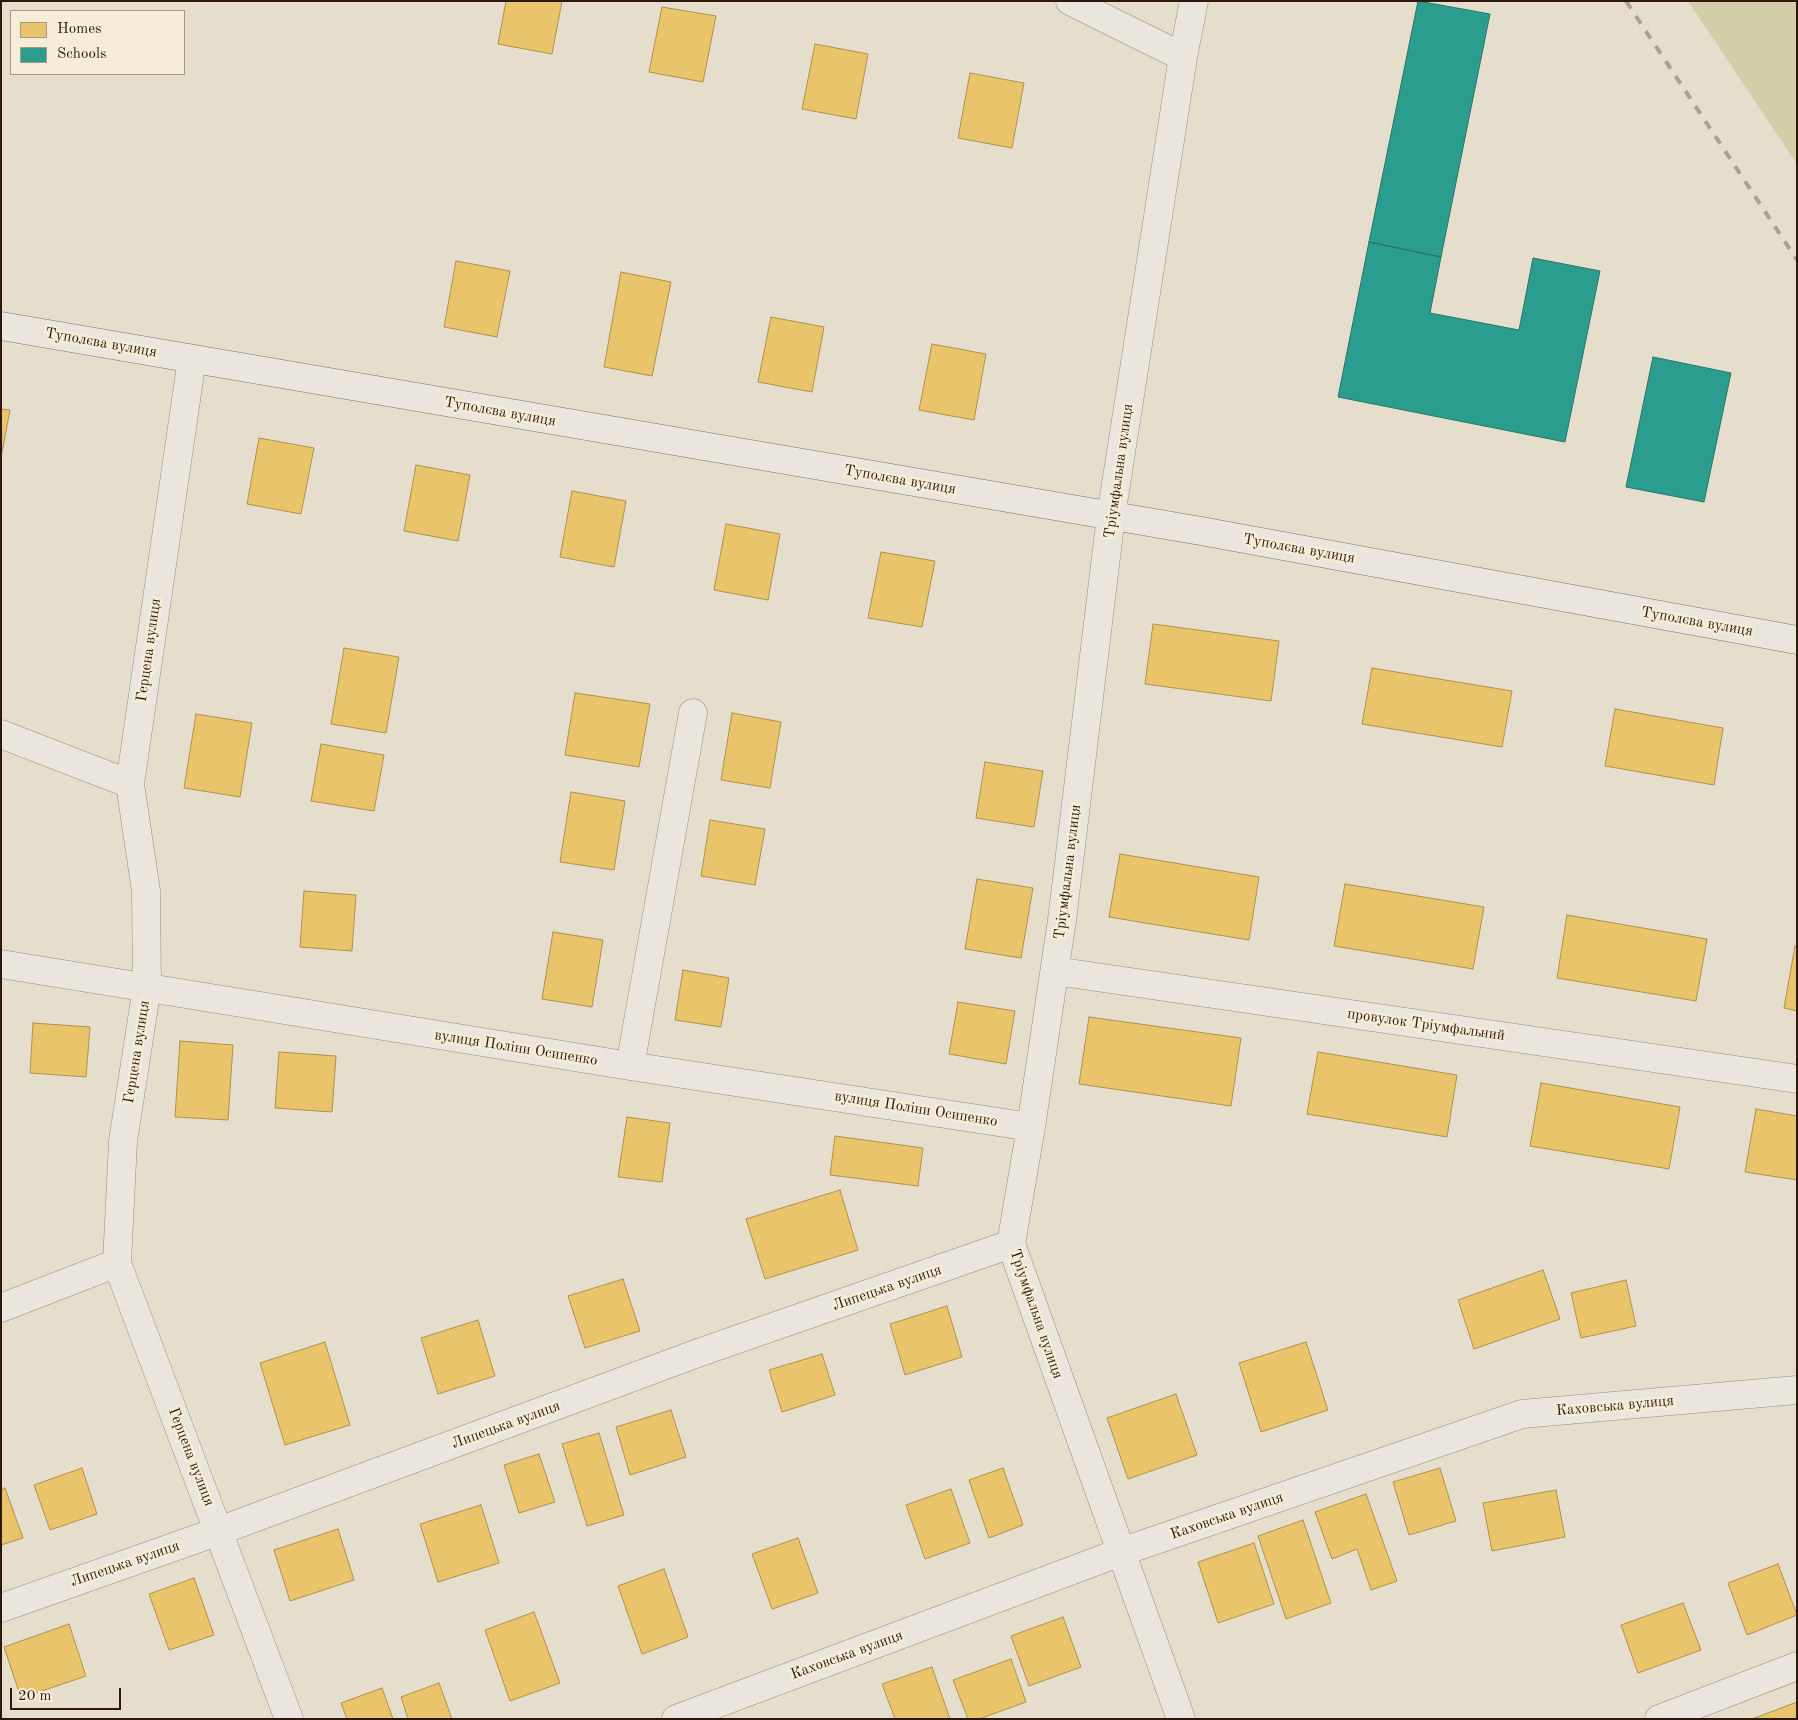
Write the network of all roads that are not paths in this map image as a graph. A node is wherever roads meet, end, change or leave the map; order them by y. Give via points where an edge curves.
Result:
1 (1070, 1) edge
2 (1194, 1) edge
3 (1183, 57) junction
4 (1, 326) edge
5 (192, 359) junction
6 (1111, 516) junction
7 (1797, 640) edge
8 (693, 713) dead end
9 (1, 734) edge
10 (130, 784) junction
11 (1, 964) edge
12 (1055, 971) junction
13 (147, 987) junction
14 (630, 1066) junction
15 (1797, 1079) edge
16 (1031, 1127) junction
17 (1011, 1244) junction
18 (117, 1263) junction
19 (1, 1308) edge
20 (1797, 1390) edge
21 (219, 1531) junction
22 (1122, 1552) junction
23 (1, 1608) edge
24 (1797, 1666) edge
25 (289, 1719) edge
26 (676, 1719) edge
27 (1181, 1719) edge
28 (1658, 1719) edge

1 - 3 street
2 - 3 street, Тріумфальна вулиця
3 - 6 street, Тріумфальна вулиця
4 - 5 street, Туполєва вулиця
5 - 6 street, Туполєва вулиця
5 - 10 street, Герцена вулиця
6 - 7 street, Туполєва вулиця
6 - 12 street, Тріумфальна вулиця
8 - 14 street
9 - 10 street
10 - 13 street, Герцена вулиця via 146,891
11 - 13 street, вулиця Поліни Осипенко
12 - 15 street, провулок Тріумфальний
12 - 16 street, Тріумфальна вулиця
13 - 14 street, вулиця Поліни Осипенко
13 - 18 street, Герцена вулиця via 123,1141
14 - 16 street, вулиця Поліни Осипенко
16 - 17 street, Тріумфальна вулиця
17 - 21 street, Липецька вулиця via 698,1353
17 - 22 street, Тріумфальна вулиця
18 - 19 street
18 - 21 street, Герцена вулиця
20 - 22 street, Каховська вулиця via 1522,1414
21 - 23 street, Липецька вулиця
21 - 25 street, Герцена вулиця
22 - 26 street, Каховська вулиця
22 - 27 street, Тріумфальна вулиця
24 - 28 street

